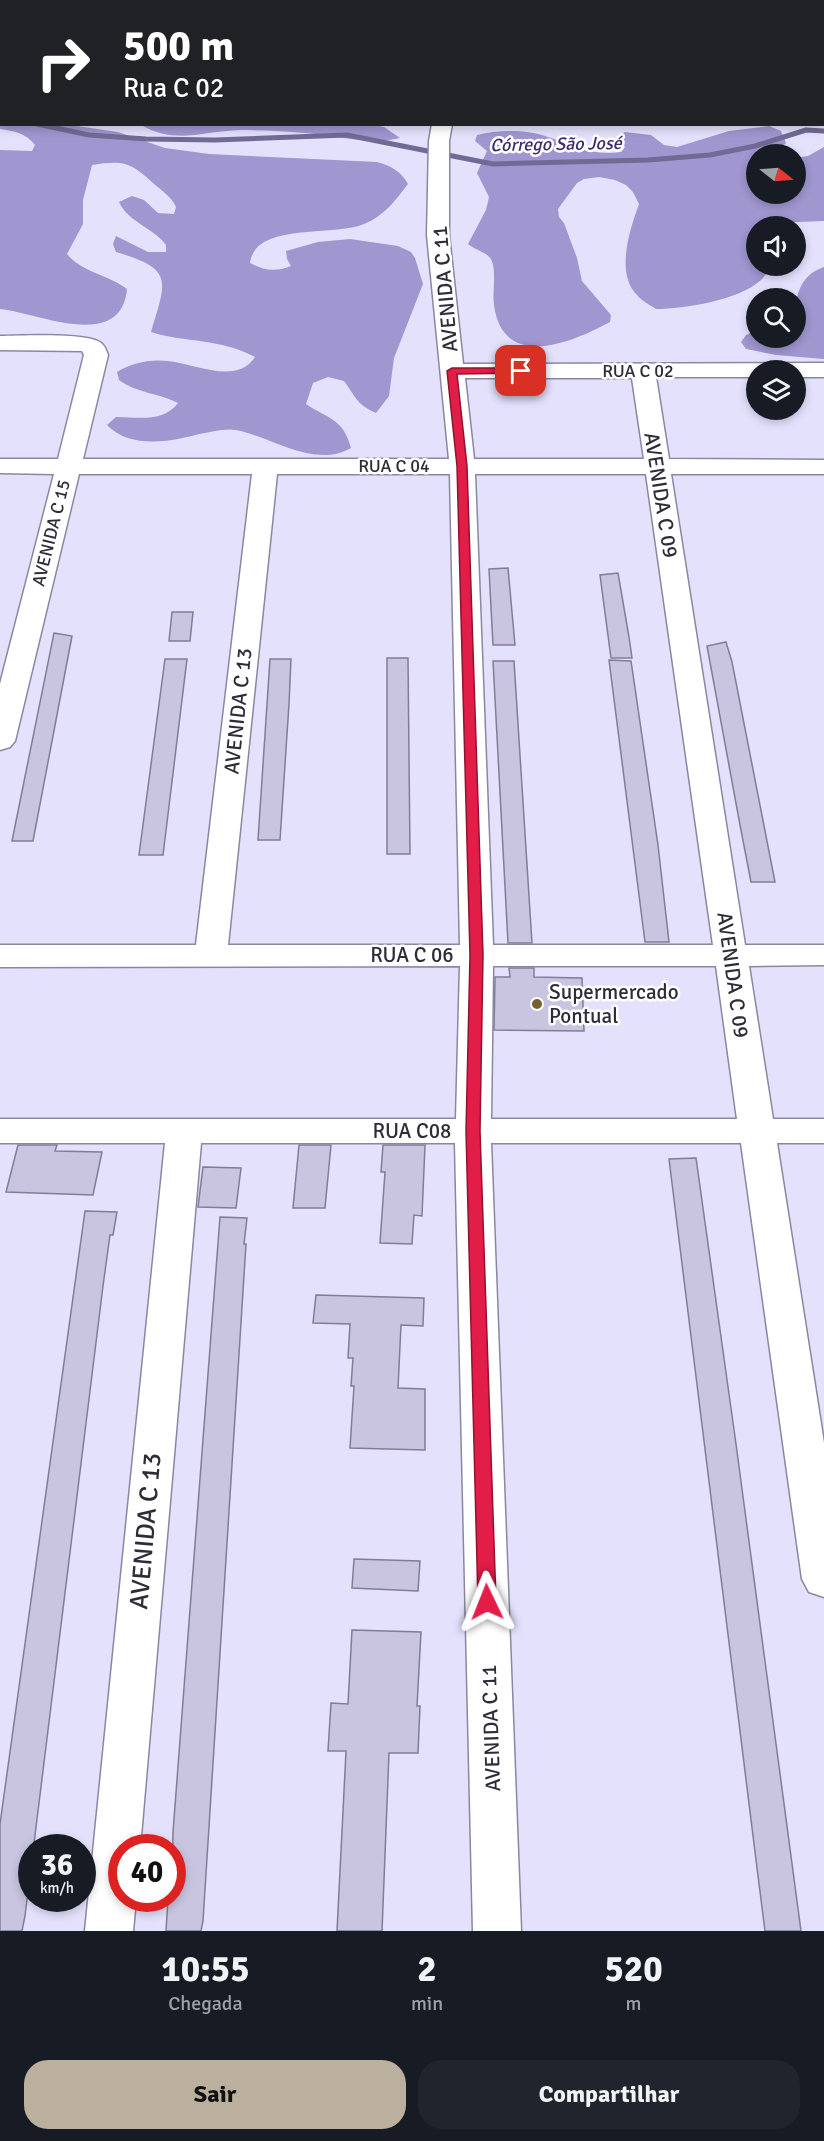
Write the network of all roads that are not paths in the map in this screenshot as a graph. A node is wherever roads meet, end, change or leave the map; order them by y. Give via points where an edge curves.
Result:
1 (440, 141) edge
2 (0, 343) edge
3 (452, 371) junction
4 (643, 371) junction
5 (822, 374) edge
6 (0, 466) edge
7 (67, 466) junction
8 (462, 466) junction
9 (657, 466) junction
10 (265, 467) junction
11 (824, 467) edge
12 (0, 741) edge
13 (211, 955) junction
14 (477, 955) junction
15 (730, 955) junction
16 (824, 955) edge
17 (0, 956) edge
18 (0, 1131) edge
19 (184, 1131) junction
20 (473, 1131) junction
21 (757, 1131) junction
22 (824, 1131) edge
23 (824, 1579) edge
24 (109, 1931) edge
25 (497, 1931) edge

1 - 3 street, AVENIDA C 11 via 438,235
2 - 7 street, AVENIDA C 15 via 72,343 94,348 96,355
3 - 4 street, RUA C 02
3 - 8 street, AVENIDA C 11
4 - 5 street, RUA C 02
4 - 9 street, AVENIDA C 09
6 - 7 street, RUA C 04
7 - 10 street, RUA C 04
7 - 12 street, AVENIDA C 15
8 - 9 street, RUA C 04
8 - 10 street, RUA C 04
8 - 14 street, AVENIDA C 11
9 - 11 street, RUA C 04
9 - 15 street, AVENIDA C 09
10 - 13 street, AVENIDA C 13
13 - 14 street, RUA C 06
13 - 17 street, RUA C 06
14 - 15 street, RUA C 06
14 - 20 street, AVENIDA C 11
15 - 16 street, RUA C 06
15 - 21 street, AVENIDA C 09
18 - 19 street, RUA C08
19 - 20 street, RUA C08
19 - 24 street, AVENIDA C 13
20 - 21 street, RUA C08
20 - 25 street, AVENIDA C 11
21 - 22 street, RUA C08
21 - 23 street, AVENIDA C 09

